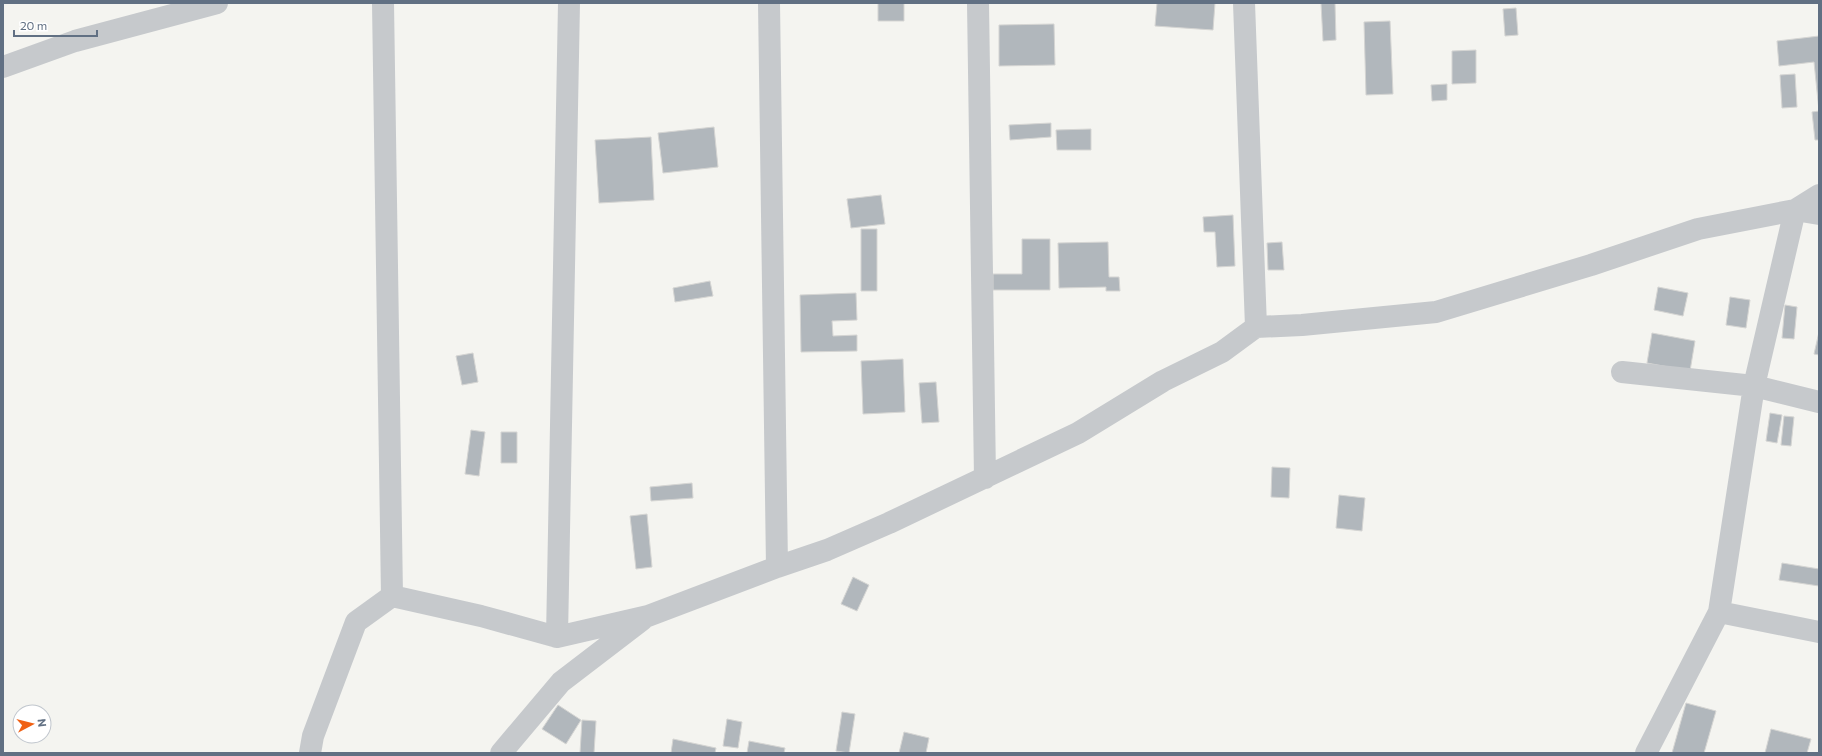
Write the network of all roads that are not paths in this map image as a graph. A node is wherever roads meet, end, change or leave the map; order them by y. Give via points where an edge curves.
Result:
1 (217, 3) edge
2 (383, 3) edge
3 (569, 3) edge
4 (769, 3) edge
5 (978, 3) edge
6 (1244, 3) edge
7 (3, 67) edge
8 (1819, 195) edge
9 (1795, 210) junction
10 (1819, 214) edge
11 (1256, 327) junction
12 (1622, 372) dead end
13 (1754, 386) junction
14 (1819, 402) edge
15 (985, 478) junction
16 (777, 567) junction
17 (392, 596) junction
18 (1719, 612) junction
19 (648, 616) junction
20 (1819, 632) edge
21 (557, 637) junction
22 (310, 753) edge
23 (501, 753) edge
24 (1646, 753) edge

1 - 7 street via 75,41
2 - 17 street
3 - 21 street
4 - 16 street
5 - 15 street
6 - 11 street
8 - 9 street
9 - 10 street
9 - 11 street via 1698,229 1591,265 1436,312
9 - 13 street
11 - 15 street via 1222,352 1163,381 1078,434
12 - 13 street
13 - 14 street
13 - 18 street
15 - 16 street via 827,550
16 - 19 street
17 - 21 street via 481,616
17 - 22 street via 356,622 313,736
18 - 20 street
18 - 24 street
19 - 21 street
19 - 23 street via 561,682

